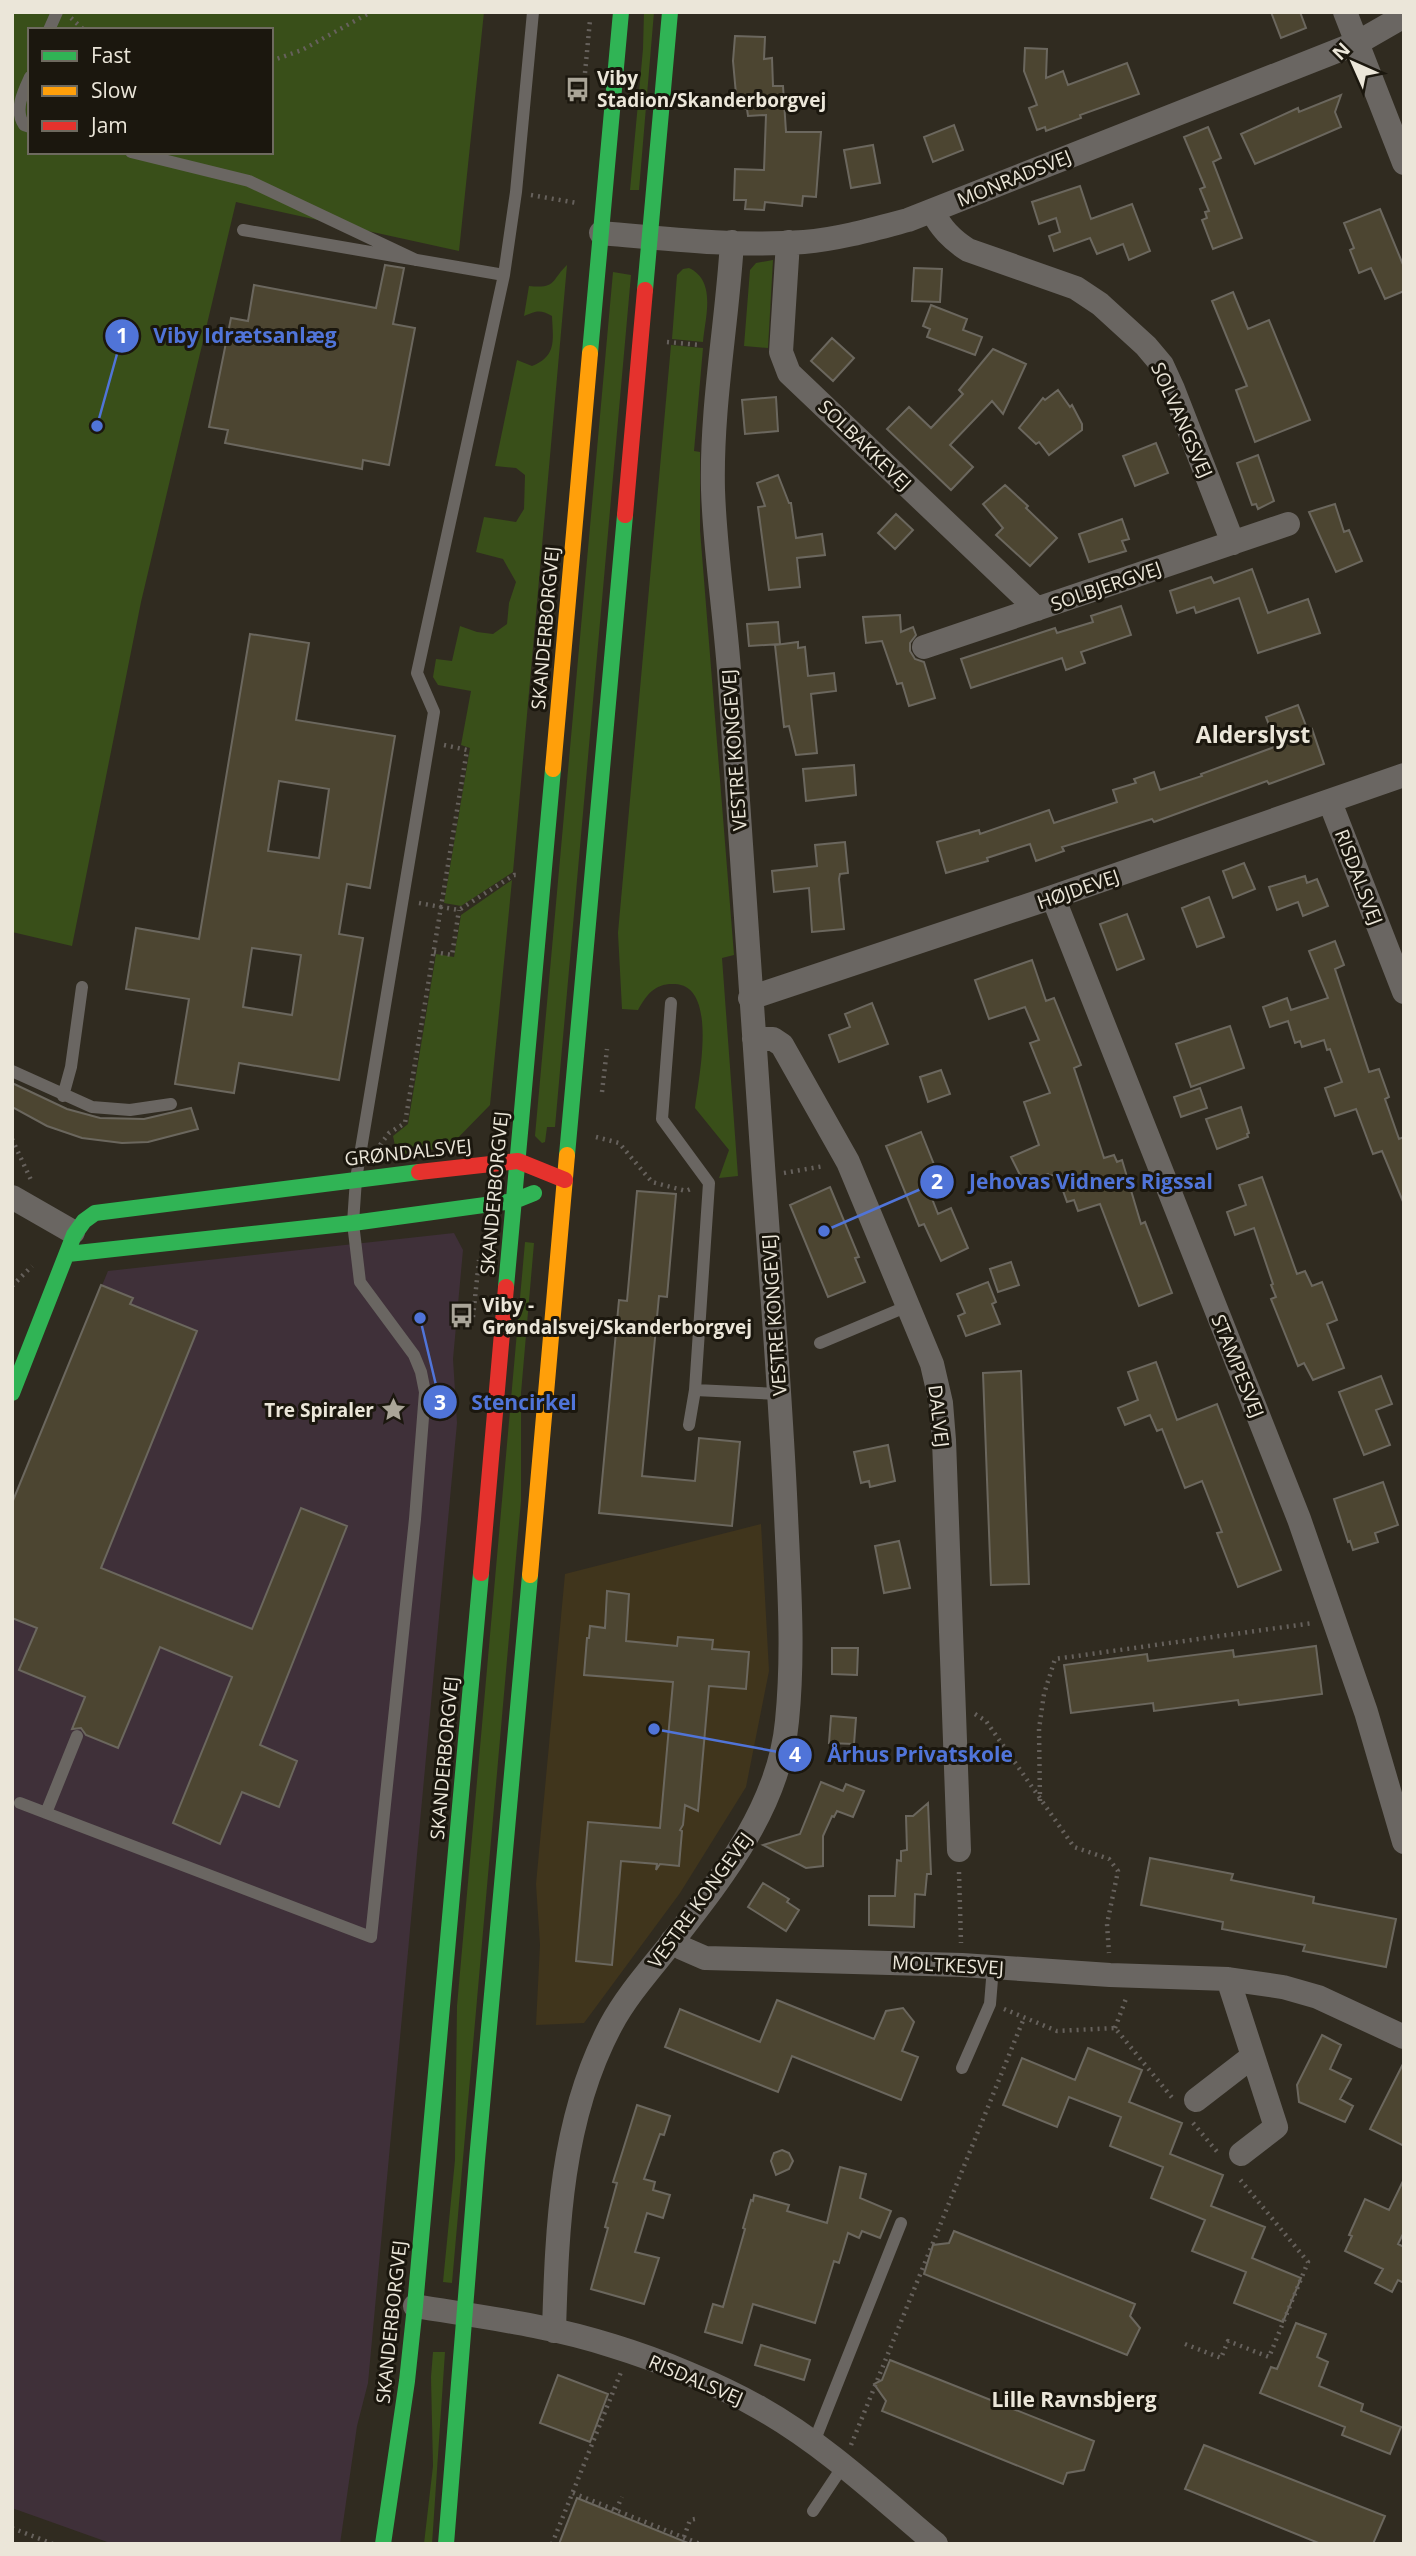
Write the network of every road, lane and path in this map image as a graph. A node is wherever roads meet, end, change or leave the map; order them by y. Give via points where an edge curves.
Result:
1 (371, 12) edge
2 (533, 12) edge
3 (621, 12) edge
4 (670, 12) edge
5 (1345, 12) edge
6 (63, 14) edge
7 (1404, 16) edge
8 (51, 28) edge
9 (81, 28) edge
10 (1357, 43) junction
11 (273, 60) edge
12 (28, 83) edge
13 (22, 125) edge
14 (139, 154) edge
15 (1404, 163) edge
16 (545, 198) dead end
17 (570, 202) dead end
18 (932, 211) junction
19 (243, 230) dead end
20 (601, 233) junction
21 (650, 237) junction
22 (732, 242) junction
23 (788, 242) junction
24 (416, 260) junction
25 (504, 275) junction
26 (1288, 524) dead end
27 (1233, 543) junction
28 (1037, 609) junction
29 (923, 647) dead end
30 (429, 742) junction
31 (1404, 775) edge
32 (1330, 802) junction
33 (544, 876) junction
34 (1053, 897) junction
35 (402, 901) junction
36 (441, 907) junction
37 (459, 910) junction
38 (434, 952) junction
39 (82, 987) dead end
40 (1404, 992) edge
41 (750, 998) junction
42 (671, 1003) dead end
43 (754, 1039) junction
44 (12, 1071) edge
45 (63, 1096) junction
46 (171, 1104) dead end
47 (593, 1137) dead end
48 (12, 1139) edge
49 (518, 1161) junction
50 (356, 1179) junction
51 (565, 1180) junction
52 (709, 1183) junction
53 (23, 1191) edge
54 (514, 1200) junction
55 (353, 1223) junction
56 (71, 1243) junction
57 (908, 1307) junction
58 (820, 1343) dead end
59 (695, 1390) junction
60 (12, 1393) edge
61 (780, 1394) junction
62 (690, 1425) dead end
63 (1334, 1620) junction
64 (954, 1708) junction
65 (77, 1736) dead end
66 (1040, 1801) junction
67 (20, 1803) dead end
68 (46, 1813) junction
69 (1404, 1842) edge
70 (959, 1850) joint
71 (672, 1941) junction
72 (962, 1965) junction
73 (993, 1967) junction
74 (1122, 1976) junction
75 (1228, 1979) junction
76 (990, 2004) junction
77 (1024, 2018) junction
78 (1115, 2028) junction
79 (1404, 2037) edge
80 (1253, 2056) junction
81 (962, 2068) dead end
82 (1188, 2109) junction
83 (1232, 2161) junction
84 (901, 2223) dead end
85 (415, 2306) junction
86 (464, 2315) junction
87 (554, 2331) junction
88 (1185, 2344) dead end
89 (629, 2352) junction
90 (407, 2381) junction
91 (814, 2442) junction
92 (842, 2466) junction
93 (573, 2493) junction
94 (622, 2497) dead end
95 (405, 2503) dead end
96 (616, 2510) junction
97 (813, 2511) dead end
98 (695, 2519) dead end
99 (12, 2528) edge
100 (684, 2537) junction
101 (53, 2544) edge
102 (383, 2544) edge
103 (446, 2544) edge
104 (552, 2544) edge
105 (700, 2544) edge
106 (936, 2544) edge

1 - 11 path via 302,50
2 - 25 lane
3 - 20 main road, SKANDERBORGVEJ
4 - 21 main road
5 - 10 street
6 - 8 lane
6 - 9 path
7 - 10 street, MONRADSVEJ
10 - 15 street
10 - 18 street, MONRADSVEJ
12 - 13 lane via 20,105
14 - 24 lane via 249,181
16 - 17 path
18 - 23 street, MONRADSVEJ via 855,234
18 - 27 street, SOLVANGSVEJ via 953,241 1076,288 1146,346 1173,389
19 - 24 lane
20 - 21 street, MONRADSVEJ
20 - 33 main road, SKANDERBORGVEJ
21 - 22 street, MONRADSVEJ
21 - 51 main road
22 - 23 street, MONRADSVEJ
22 - 41 street, VESTRE KONGEVEJ via 714,417 713,494
23 - 28 street, SOLBAKKEVEJ via 781,352 789,373
24 - 25 lane
25 - 30 lane via 417,673 434,712
26 - 27 street, SOLBJERGVEJ
27 - 28 street, SOLBJERGVEJ
28 - 29 street, SOLBJERGVEJ
30 - 35 lane
30 - 36 path via 467,750
31 - 32 street, HØJDEVEJ
32 - 34 street, HØJDEVEJ
32 - 40 street, RISDALSVEJ
33 - 37 path via 514,875
33 - 49 main road, SKANDERBORGVEJ
34 - 41 street, HØJDEVEJ
34 - 63 street, STAMPESVEJ via 1299,1519
35 - 36 path
35 - 50 lane
36 - 37 path
36 - 38 path
37 - 38 path via 452,954
38 - 50 path via 405,1124 388,1133
39 - 45 lane
41 - 43 street, VESTRE KONGEVEJ
42 - 52 lane via 662,1119
43 - 57 street, DALVEJ via 773,1039 782,1045 848,1162
43 - 61 street, VESTRE KONGEVEJ
44 - 45 lane
45 - 46 lane via 92,1107 130,1110
47 - 52 path via 618,1143 652,1182 686,1191
48 - 53 path
49 - 50 main road, GRØNDALSVEJ
49 - 51 main road, GRØNDALSVEJ
49 - 54 main road, SKANDERBORGVEJ
50 - 55 lane
50 - 56 main road, GRØNDALSVEJ via 106,1211 84,1220
51 - 54 main road
51 - 86 main road
52 - 59 lane
53 - 56 street
54 - 55 main road
54 - 85 main road, SKANDERBORGVEJ
55 - 56 main road
55 - 68 lane via 360,1282 414,1355 425,1392 371,1937
56 - 60 main road
57 - 58 lane
57 - 64 street, DALVEJ via 932,1364 941,1403
59 - 61 lane
59 - 62 lane
61 - 71 street, VESTRE KONGEVEJ via 791,1611 781,1762 747,1838
63 - 66 path via 1055,1659 1038,1730
63 - 69 street, STAMPESVEJ
64 - 66 path via 971,1711 986,1721
64 - 70 street, DALVEJ
65 - 68 lane
66 - 74 path via 1074,1847 1110,1859 1118,1871 1107,1924
67 - 68 lane
70 - 72 path
71 - 72 street, MOLTKESVEJ via 705,1958
71 - 87 street, VESTRE KONGEVEJ via 614,2020 594,2058 577,2108 565,2167
72 - 73 street, MOLTKESVEJ
73 - 74 street, MOLTKESVEJ
73 - 76 lane
74 - 75 street, MOLTKESVEJ
74 - 78 path
75 - 79 street, MOLTKESVEJ via 1318,1997
75 - 80 street
76 - 77 path
76 - 81 lane
77 - 78 path via 1057,2031
77 - 92 path
78 - 82 path
80 - 82 street
80 - 83 street via 1276,2127
82 - 83 path
83 - 88 path via 1308,2262 1269,2357 1228,2341 1221,2358
84 - 91 lane
85 - 86 street, RISDALSVEJ
85 - 90 main road, SKANDERBORGVEJ
86 - 87 street, RISDALSVEJ
86 - 103 main road
87 - 89 street, RISDALSVEJ
89 - 91 street, RISDALSVEJ via 759,2407
89 - 93 path
90 - 95 main road
90 - 102 main road, SKANDERBORGVEJ
91 - 92 street, RISDALSVEJ
92 - 97 lane
92 - 106 street, RISDALSVEJ
93 - 96 path
93 - 104 path
94 - 96 path
96 - 100 path
98 - 100 path
99 - 101 path
100 - 105 path

